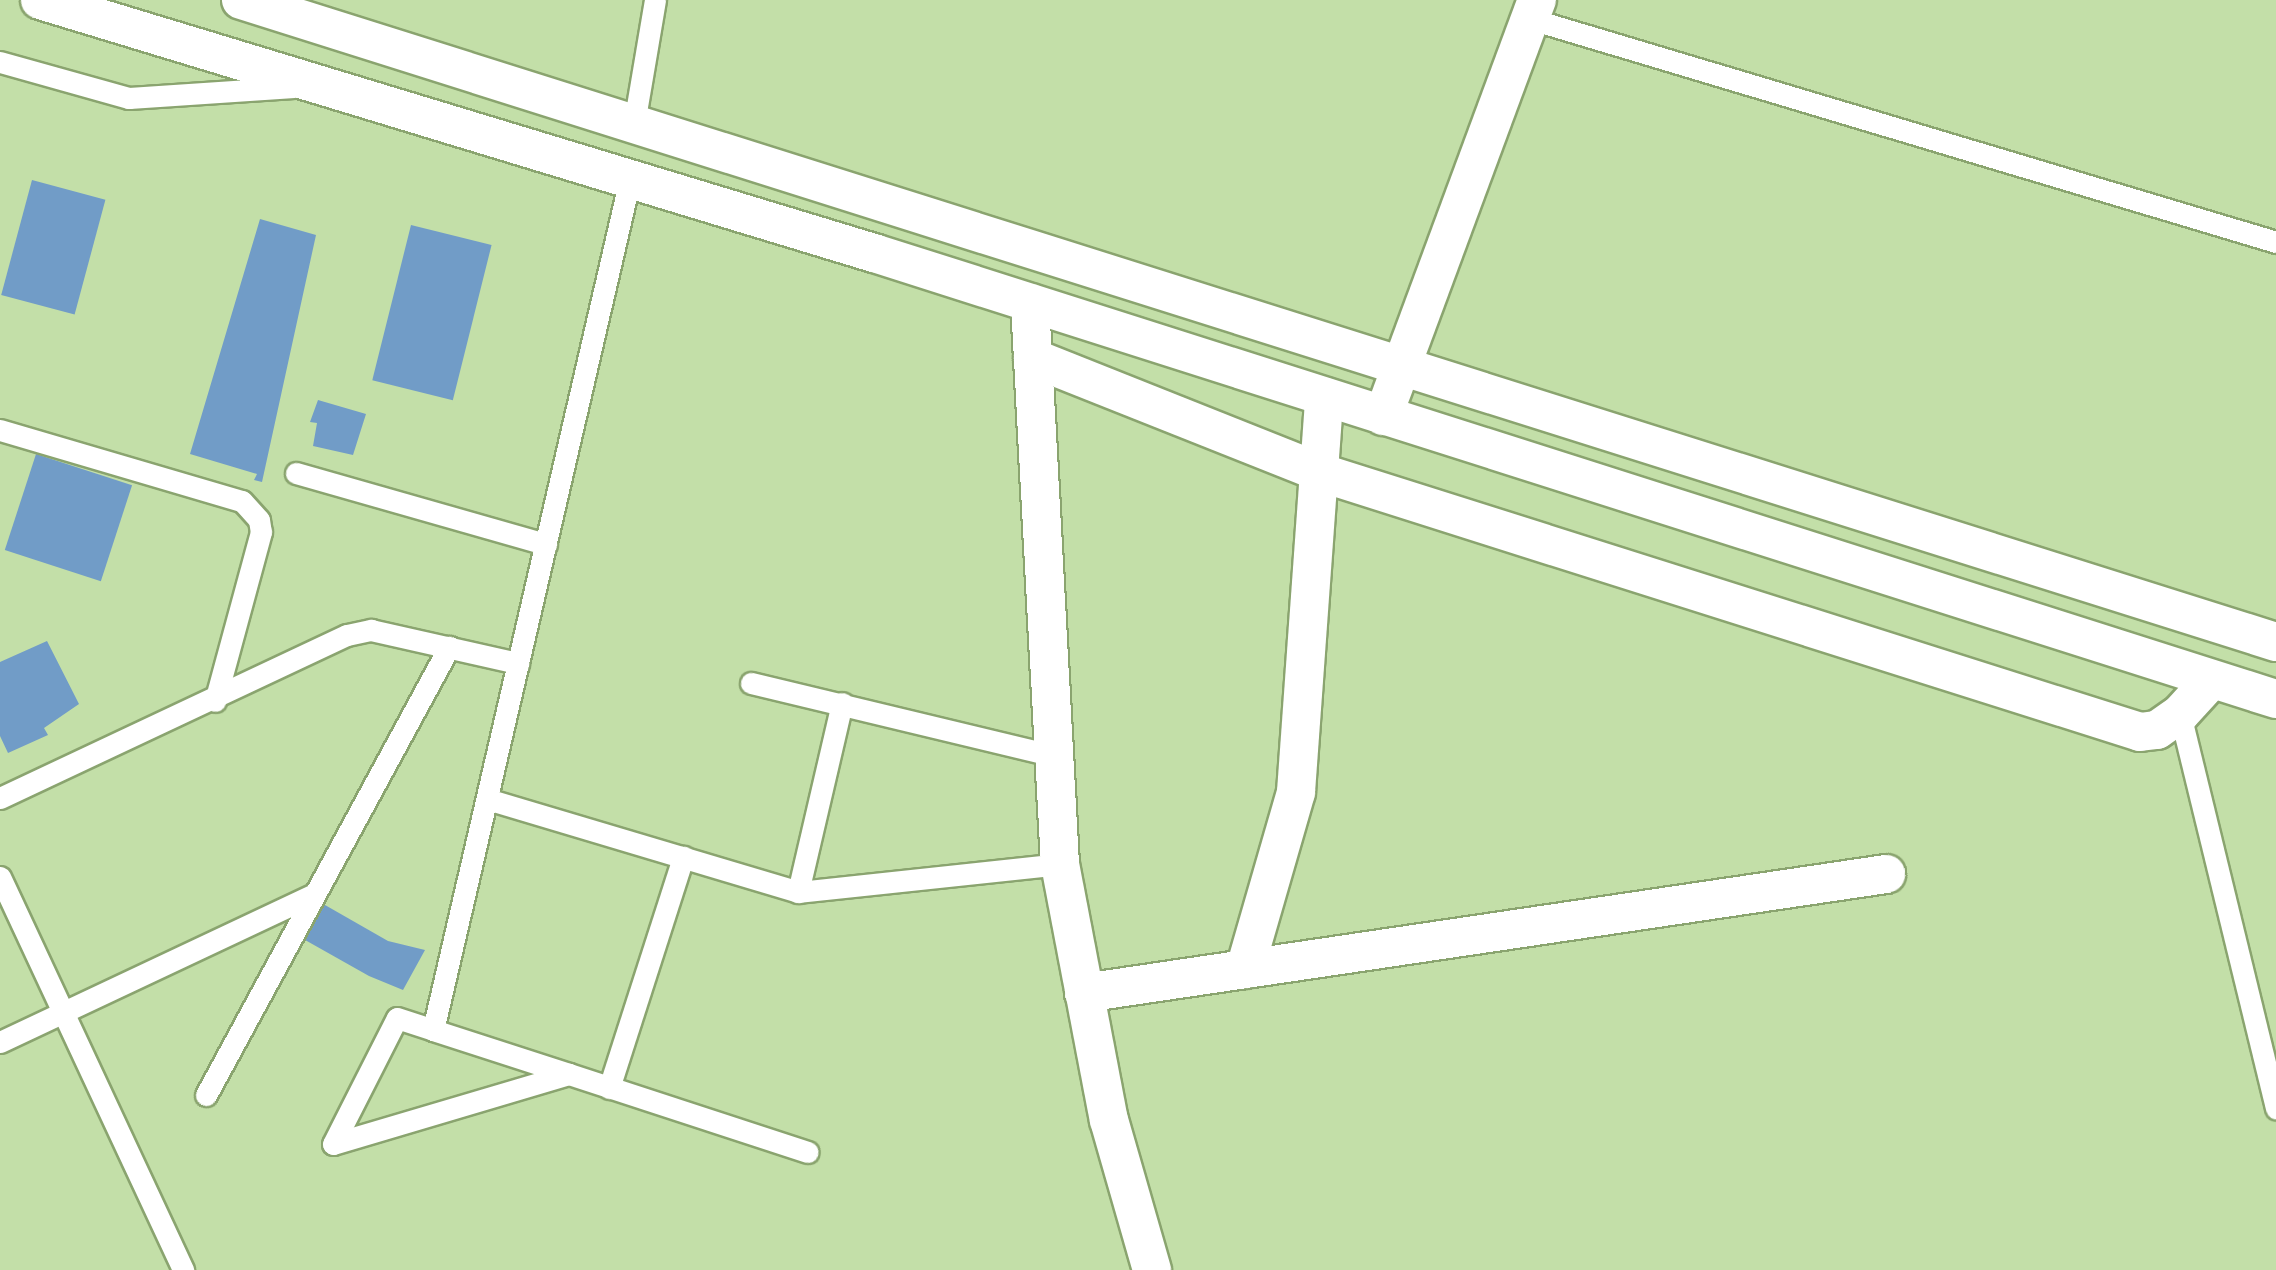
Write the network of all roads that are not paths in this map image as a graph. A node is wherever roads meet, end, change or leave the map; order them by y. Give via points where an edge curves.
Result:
1 (40, 0) edge
2 (241, 0) edge
3 (656, 0) edge
4 (1534, 10) edge
5 (0, 62) edge
6 (321, 85) junction
7 (634, 124) junction
8 (630, 179) junction
9 (2276, 242) edge
10 (1030, 303) junction
11 (1034, 358) junction
12 (1405, 366) junction
13 (1324, 397) junction
14 (1383, 416) junction
15 (0, 430) edge
16 (1319, 472) junction
17 (296, 473) dead end
18 (546, 544) junction
19 (2276, 642) edge
20 (449, 647) junction
21 (518, 663) junction
22 (2212, 680) junction
23 (751, 683) dead end
24 (2276, 699) edge
25 (215, 701) junction
26 (842, 703) junction
27 (2180, 714) junction
28 (1056, 756) junction
29 (0, 798) edge
30 (487, 799) junction
31 (683, 857) junction
32 (1060, 864) junction
33 (1886, 874) dead end
34 (0, 877) edge
35 (797, 892) junction
36 (315, 894) junction
37 (1245, 969) junction
38 (1084, 993) junction
39 (63, 1012) junction
40 (433, 1030) junction
41 (0, 1042) edge
42 (569, 1074) junction
43 (609, 1088) junction
44 (206, 1095) dead end
45 (2276, 1108) edge
46 (808, 1152) dead end
47 (183, 1270) edge
48 (1152, 1270) edge

1 - 6 main road
2 - 7 main road
3 - 7 lane
4 - 9 lane
4 - 12 main road
5 - 6 lane via 129,98
6 - 8 main road
7 - 12 main road
8 - 10 main road
8 - 18 lane
10 - 11 main road
10 - 13 main road
11 - 16 main road
11 - 28 main road
12 - 14 main road
12 - 19 main road
13 - 14 main road
13 - 16 main road
14 - 22 main road
15 - 25 lane via 242,500 259,520 261,532
16 - 27 main road via 2140,733 2157,730
16 - 37 main road via 1296,792
17 - 18 lane
18 - 21 lane
20 - 21 lane
20 - 25 lane via 371,630 347,635
20 - 36 lane
21 - 30 lane
22 - 24 main road
22 - 27 main road
23 - 26 lane
25 - 29 lane
26 - 28 lane
26 - 35 lane
27 - 45 lane
28 - 32 main road
30 - 31 lane
30 - 40 lane
31 - 35 lane
31 - 43 lane
32 - 35 lane
32 - 38 main road
33 - 37 main road
34 - 39 lane
36 - 39 lane
36 - 44 lane
37 - 38 main road
38 - 48 main road via 1109,1120
39 - 41 lane
39 - 47 lane
40 - 42 lane
40 - 42 lane via 397,1018 333,1144
42 - 43 lane
43 - 46 lane

